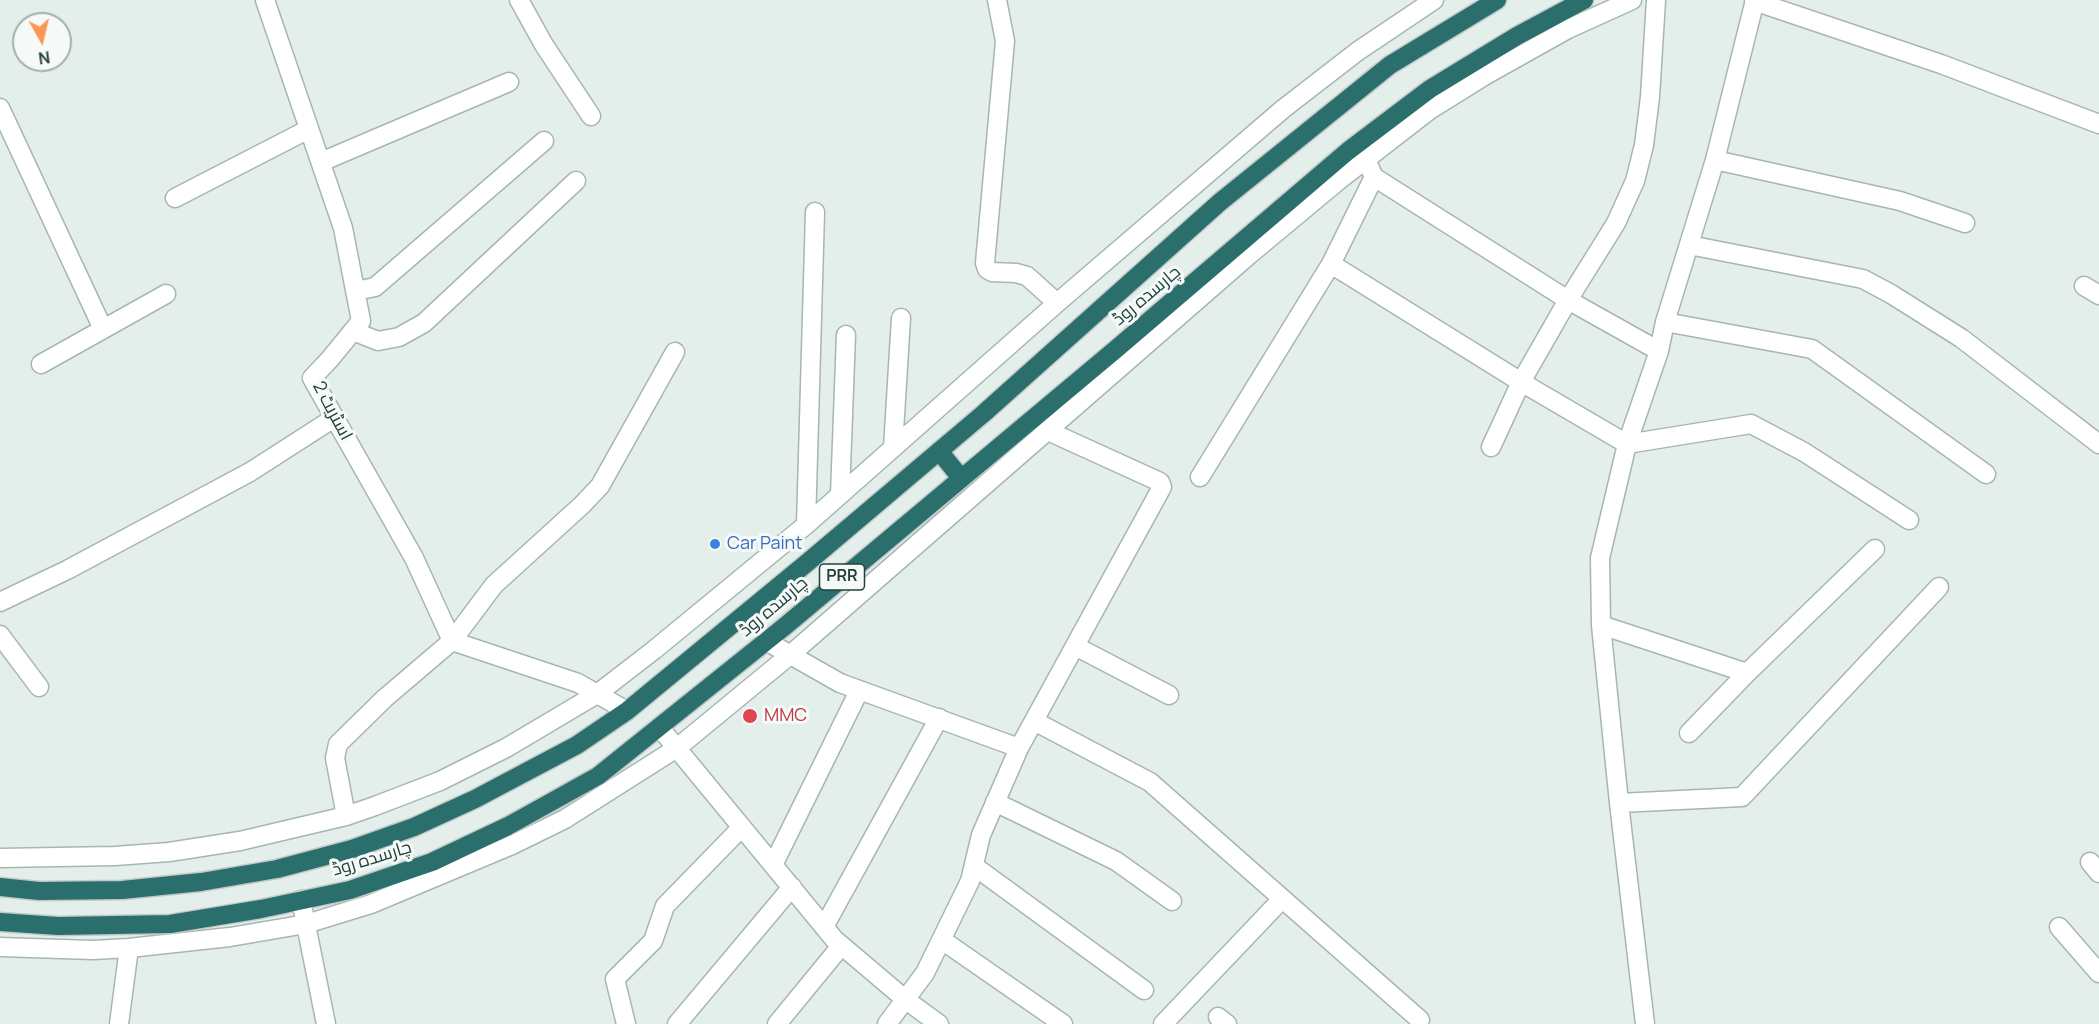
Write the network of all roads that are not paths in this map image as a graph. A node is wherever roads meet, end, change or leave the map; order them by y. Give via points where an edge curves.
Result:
1 (265, 0) edge
2 (519, 0) edge
3 (997, 0) edge
4 (1434, 0) edge
5 (1497, 0) edge
6 (1584, 0) edge
7 (1632, 0) edge
8 (1656, 0) edge
9 (1755, 0) edge
10 (508, 82) dead end
11 (0, 108) edge
12 (591, 116) dead end
13 (2099, 124) edge
14 (309, 129) junction
15 (544, 141) dead end
16 (1366, 160) junction
17 (1715, 160) junction
18 (321, 162) junction
19 (1374, 177) junction
20 (576, 181) dead end
21 (175, 198) dead end
22 (815, 212) dead end
23 (1965, 223) dead end
24 (1689, 245) junction
25 (1331, 264) junction
26 (356, 291) junction
27 (166, 294) dead end
28 (1568, 300) junction
29 (1057, 303) junction
30 (900, 318) dead end
31 (1665, 322) junction
32 (103, 329) junction
33 (353, 331) junction
34 (846, 335) dead end
35 (1659, 351) junction
36 (675, 352) dead end
37 (41, 364) dead end
38 (1521, 382) junction
39 (334, 418) junction
40 (1048, 431) junction
41 (1627, 444) junction
42 (2099, 444) edge
43 (1491, 447) dead end
44 (892, 448) junction
45 (939, 451) junction
46 (1986, 474) dead end
47 (1200, 477) dead end
48 (961, 478) junction
49 (840, 495) junction
50 (1909, 520) dead end
51 (806, 525) junction
52 (1875, 549) dead end
53 (1939, 587) dead end
54 (0, 602) edge
55 (1601, 625) junction
56 (0, 635) edge
57 (452, 641) junction
58 (766, 641) junction
59 (1076, 646) junction
60 (790, 655) junction
61 (1747, 673) junction
62 (39, 687) dead end
63 (859, 691) junction
64 (597, 694) junction
65 (1169, 695) dead end
66 (627, 711) junction
67 (939, 718) junction
68 (1034, 722) junction
69 (660, 728) junction
70 (1689, 733) dead end
71 (677, 748) junction
72 (1019, 748) junction
73 (995, 801) junction
74 (1619, 803) junction
75 (346, 816) junction
76 (742, 827) junction
77 (0, 858) edge
78 (773, 864) junction
79 (974, 866) junction
80 (0, 887) edge
81 (792, 887) junction
82 (1282, 899) junction
83 (301, 900) junction
84 (1172, 901) dead end
85 (0, 922) edge
86 (306, 924) junction
87 (824, 927) junction
88 (2059, 927) dead end
89 (942, 940) junction
90 (841, 946) junction
91 (0, 947) edge
92 (129, 948) junction
93 (2099, 973) edge
94 (1144, 990) dead end
95 (906, 1000) junction
96 (1420, 1020) dead end
97 (119, 1024) edge
98 (326, 1024) edge
99 (626, 1024) edge
100 (677, 1024) edge
101 (777, 1024) edge
102 (887, 1024) edge
103 (939, 1024) edge
104 (1063, 1024) edge
105 (1163, 1024) edge
106 (1645, 1024) edge

1 - 14 street
2 - 12 street
3 - 29 street via 1005,41 985,263 992,272 1027,276
4 - 29 street via 1283,108
5 - 45 highway, چارسدہ روڈ / PRR via 1390,65 1220,202
6 - 48 highway, چارسدہ روڈ / PRR via 1430,89 1348,151
7 - 16 street via 1568,28 1484,76 1431,110
8 - 28 street via 1650,98 1635,181 1616,223
9 - 13 street
9 - 17 street
10 - 18 street
11 - 32 street
14 - 18 street
14 - 21 street
15 - 26 street via 375,287
16 - 19 street
16 - 40 street via 1249,255
17 - 23 street via 1900,201
17 - 24 street
18 - 26 street via 343,228
19 - 25 street
19 - 28 street
20 - 33 street via 424,323 399,337 378,341
22 - 51 street
24 - 31 street
24 - 42 street via 1863,279 1961,338
25 - 38 street
25 - 47 street
26 - 33 street via 361,321
27 - 32 street
28 - 35 street
28 - 38 street
29 - 44 street
30 - 44 street
31 - 35 street
31 - 46 street via 1812,349
32 - 37 street
33 - 39 street, اسٹریٹ 2 via 312,378
34 - 49 street
35 - 41 street
36 - 57 street via 600,486 494,585
38 - 41 street
38 - 43 street
39 - 54 street via 250,472
39 - 57 street, اسٹریٹ 2 via 414,558
40 - 59 street via 1160,482 1162,487
40 - 60 street
41 - 50 street via 1751,424 1804,452
41 - 55 street via 1600,558
44 - 49 street
45 - 48 highway
45 - 66 highway, چارسدہ روڈ / PRR
48 - 58 highway, چارسدہ روڈ / PRR
49 - 51 street
51 - 64 street
52 - 61 street
53 - 74 street via 1742,797
55 - 61 street
55 - 74 street
56 - 62 street
57 - 64 street via 578,683
57 - 75 street via 338,744 335,758
58 - 60 street
58 - 69 highway, چارسدہ روڈ / PRR
59 - 65 street
59 - 68 street
60 - 63 street
60 - 71 street
61 - 70 street
63 - 67 street
63 - 78 street
64 - 66 street
64 - 75 street via 459,772
66 - 80 highway, چارسدہ روڈ / PRR via 577,745 476,799 352,849 277,869 201,882 110,890
67 - 72 street
67 - 87 street
68 - 72 street
68 - 82 street via 1150,782
69 - 71 street
69 - 83 highway, چارسدہ روڈ / PRR via 598,776 508,826 432,862 350,890
71 - 76 street
71 - 86 street via 565,819 512,845 371,904
72 - 73 street
73 - 79 street
73 - 84 street via 1116,861
74 - 106 street
75 - 77 street via 240,841 169,852
76 - 78 street
76 - 99 street via 665,906 653,940 615,979
78 - 81 street
79 - 89 street
79 - 94 street
81 - 87 street
81 - 100 street
82 - 96 street
82 - 105 street
83 - 85 highway, چارسدہ روڈ / PRR via 170,924 58,926
83 - 86 street
86 - 92 street
86 - 98 street
87 - 90 street
88 - 93 street
89 - 95 street
89 - 104 street
90 - 95 street
90 - 101 street
91 - 92 street
92 - 97 street
95 - 102 street
95 - 103 street

